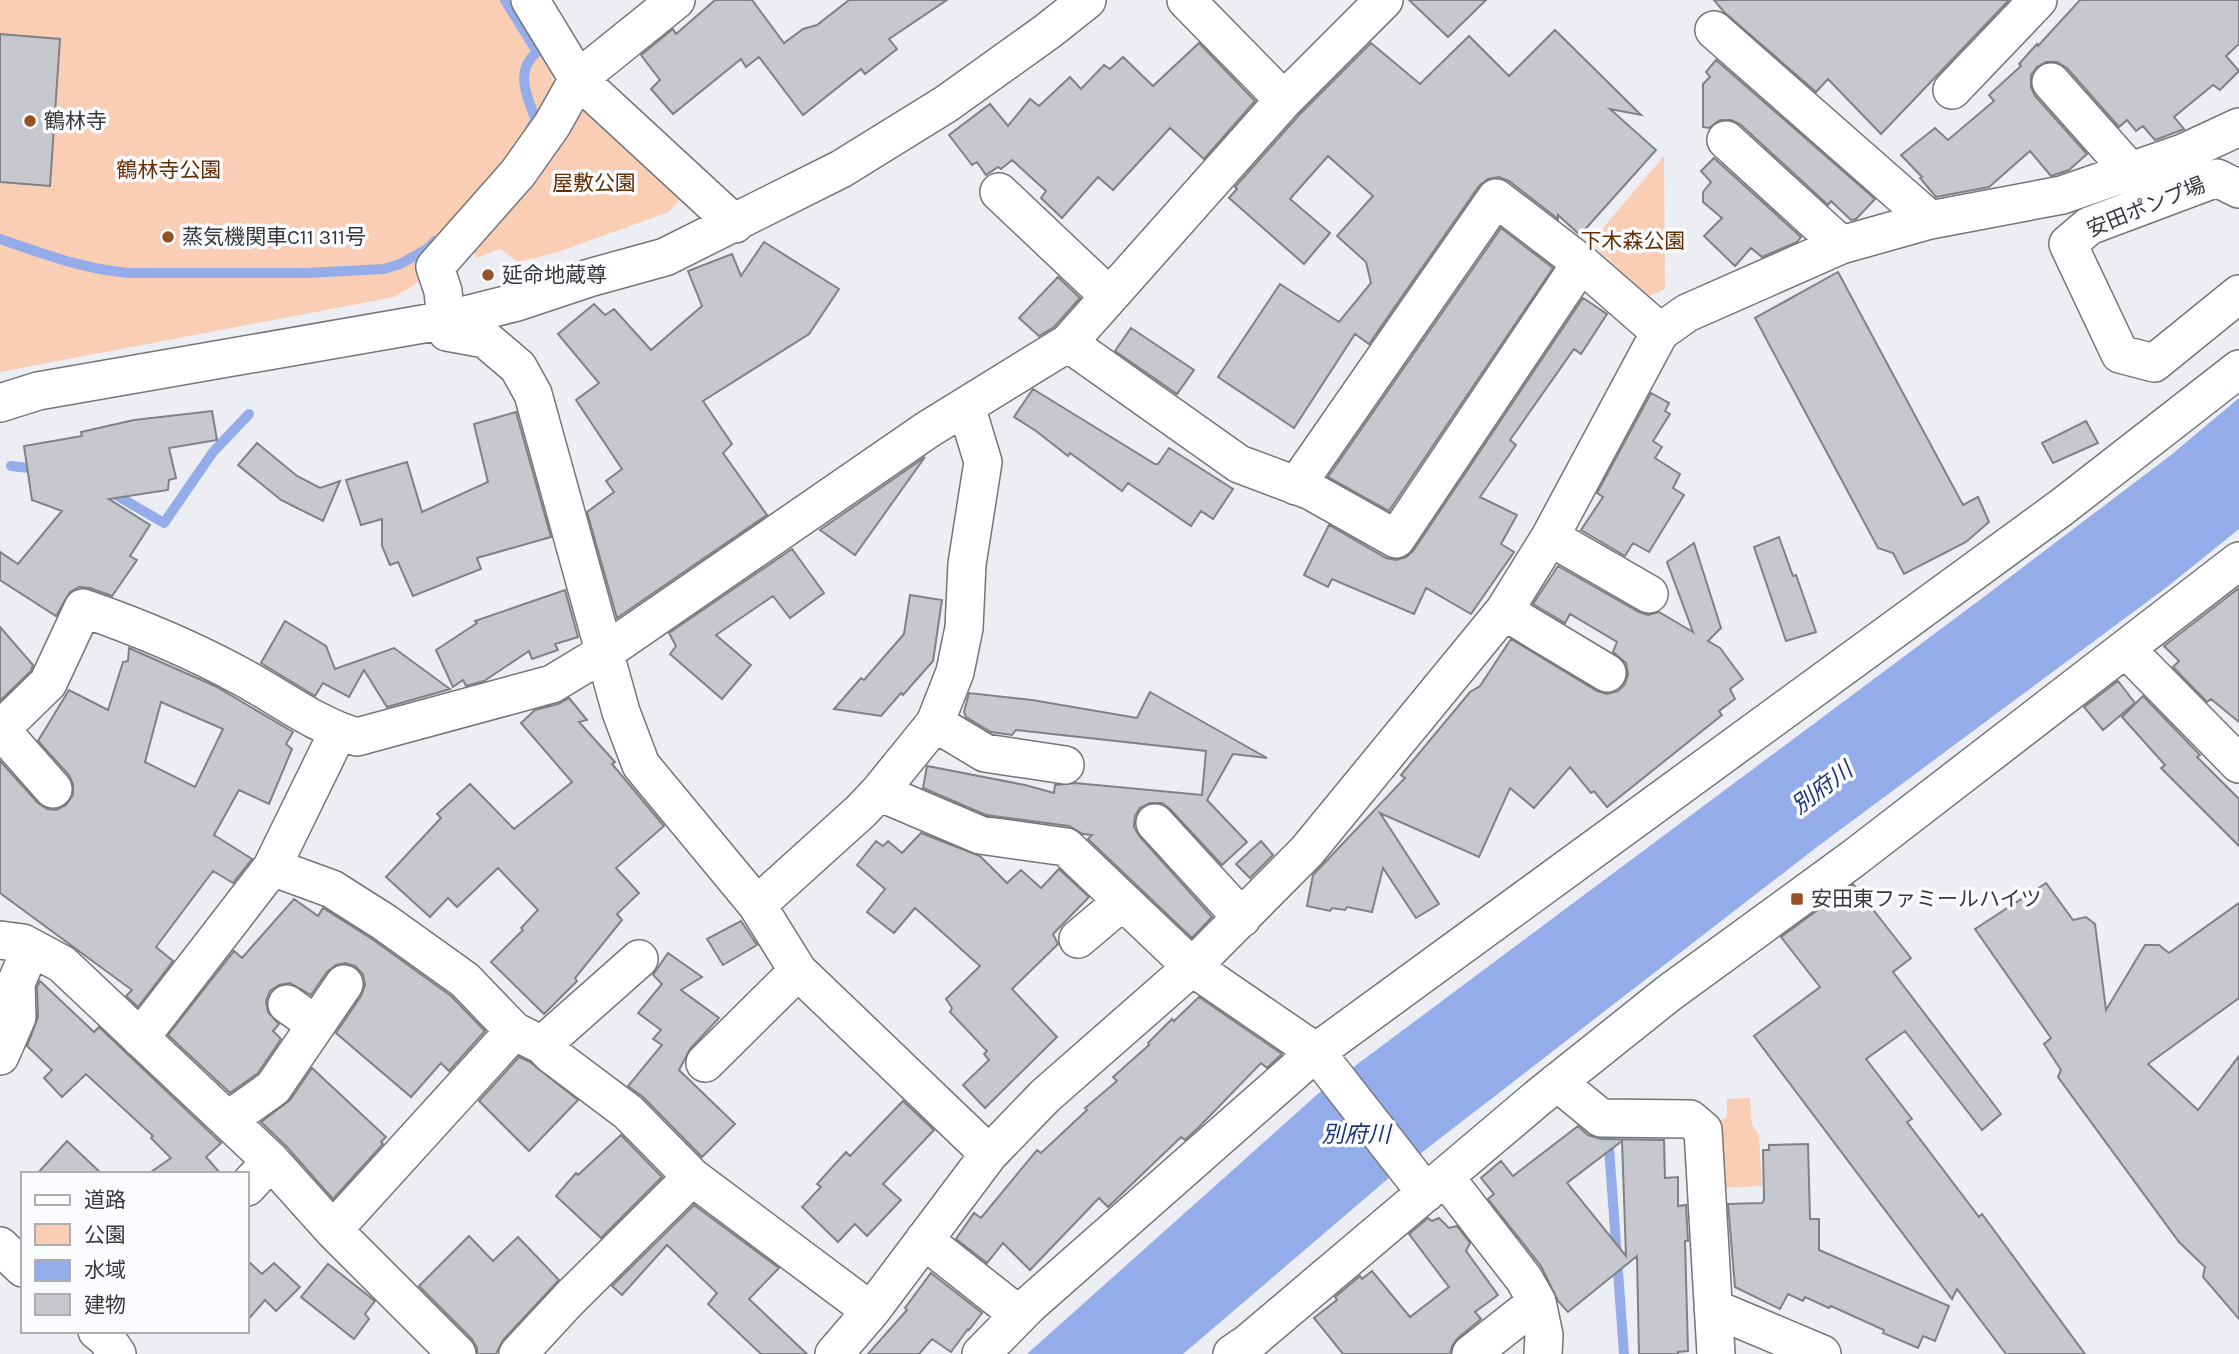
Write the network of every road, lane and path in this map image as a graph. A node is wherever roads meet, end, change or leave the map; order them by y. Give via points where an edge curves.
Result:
1 (530, 0) edge
2 (676, 0) edge
3 (1087, 0) edge
4 (1384, 0) edge
5 (2038, 0) edge
6 (1192, 2) edge
7 (1714, 30) dead end
8 (578, 79) junction
9 (2051, 82) dead end
10 (1952, 90) dead end
11 (1284, 100) junction
12 (2239, 127) edge
13 (1726, 139) dead end
14 (2131, 172) junction
15 (2239, 189) edge
16 (999, 192) dead end
17 (1930, 220) junction
18 (735, 224) junction
19 (1841, 245) junction
20 (1581, 263) junction
21 (2239, 294) edge
22 (1109, 296) junction
23 (446, 320) junction
24 (1660, 332) junction
25 (1068, 343) junction
26 (2239, 369) edge
27 (0, 403) edge
28 (966, 406) junction
29 (1296, 486) junction
30 (1550, 537) junction
31 (2239, 561) edge
32 (1649, 593) dead end
33 (1504, 611) junction
34 (2126, 649) junction
35 (605, 652) junction
36 (1607, 673) dead end
37 (935, 723) junction
38 (3, 724) edge
39 (338, 732) junction
40 (2239, 764) edge
41 (1065, 765) dead end
42 (53, 789) dead end
43 (879, 792) junction
44 (1155, 822) dead end
45 (272, 867) junction
46 (1123, 901) junction
47 (757, 905) junction
48 (1242, 918) junction
49 (1078, 939) dead end
50 (16, 944) edge
51 (639, 959) dead end
52 (1192, 967) junction
53 (798, 971) junction
54 (344, 985) dead end
55 (140, 1038) junction
56 (528, 1038) junction
57 (1316, 1052) junction
58 (0, 1056) edge
59 (705, 1063) dead end
60 (1557, 1082) junction
61 (228, 1120) junction
62 (989, 1154) junction
63 (259, 1174) edge
64 (692, 1177) junction
65 (1435, 1185) junction
66 (333, 1230) junction
67 (924, 1240) junction
68 (0, 1246) edge
69 (21, 1266) edge
70 (1537, 1302) junction
71 (1713, 1308) junction
72 (871, 1311) junction
73 (1020, 1315) junction
74 (457, 1354) edge
75 (518, 1354) edge
76 (834, 1354) edge
77 (981, 1354) edge
78 (1232, 1354) edge
79 (1471, 1354) edge
80 (1543, 1354) edge
81 (1716, 1354) edge
82 (1822, 1354) edge

1 - 8 street
2 - 8 street
3 - 18 street via 934,111 841,169
4 - 11 street
5 - 10 street
6 - 11 street
7 - 17 street via 1819,108
8 - 18 street
8 - 23 street via 518,173 435,267
9 - 14 street
11 - 22 street
12 - 14 street
13 - 19 street
14 - 17 street via 2062,195
15 - 21 street, 安田ポンプ場 via 2217,178 2089,226 2067,244 2120,354 2154,363
16 - 22 street
17 - 19 street
18 - 23 street via 664,257
19 - 24 street via 1687,313
20 - 24 street
20 - 29 street via 1396,539
20 - 29 street via 1496,198
22 - 25 street
23 - 27 street via 38,391
23 - 35 street via 447,332 485,339 518,366 533,394
24 - 30 street
25 - 28 street
25 - 29 street via 1240,464
26 - 57 street via 2062,507
28 - 35 street
28 - 37 street via 983,462 956,672
30 - 32 street
30 - 33 street
31 - 34 street
33 - 36 street
33 - 48 street via 1307,851
34 - 40 street
34 - 60 street
35 - 39 street via 552,684 502,699 357,737
35 - 47 street via 641,765
37 - 41 street via 985,753
37 - 43 street
38 - 39 street via 47,682 83,608 140,628 243,677
38 - 42 street via 8,738
39 - 45 street
43 - 46 street via 979,835 1066,846
43 - 47 street
44 - 48 street
45 - 55 street
45 - 56 street via 332,889 384,922 465,980
46 - 49 street
46 - 52 street
47 - 53 street
48 - 52 street
50 - 55 street via 62,964
50 - 58 street via 18,1017
51 - 56 street
52 - 57 street
52 - 62 street via 1045,1096
53 - 59 street
53 - 62 street
54 - 61 street via 302,1014 273,1088
55 - 61 street
56 - 64 street via 628,1112
56 - 66 street
57 - 65 street
57 - 73 street
60 - 65 street
60 - 71 street via 1601,1118 1690,1119 1703,1130
61 - 63 street
62 - 67 street
63 - 66 street
64 - 72 street
64 - 75 street
65 - 70 street via 1524,1279
65 - 78 street
66 - 74 street
67 - 72 street
67 - 73 street
68 - 69 street
70 - 79 street
70 - 80 street
71 - 81 street
71 - 82 street
72 - 76 street
73 - 77 street

